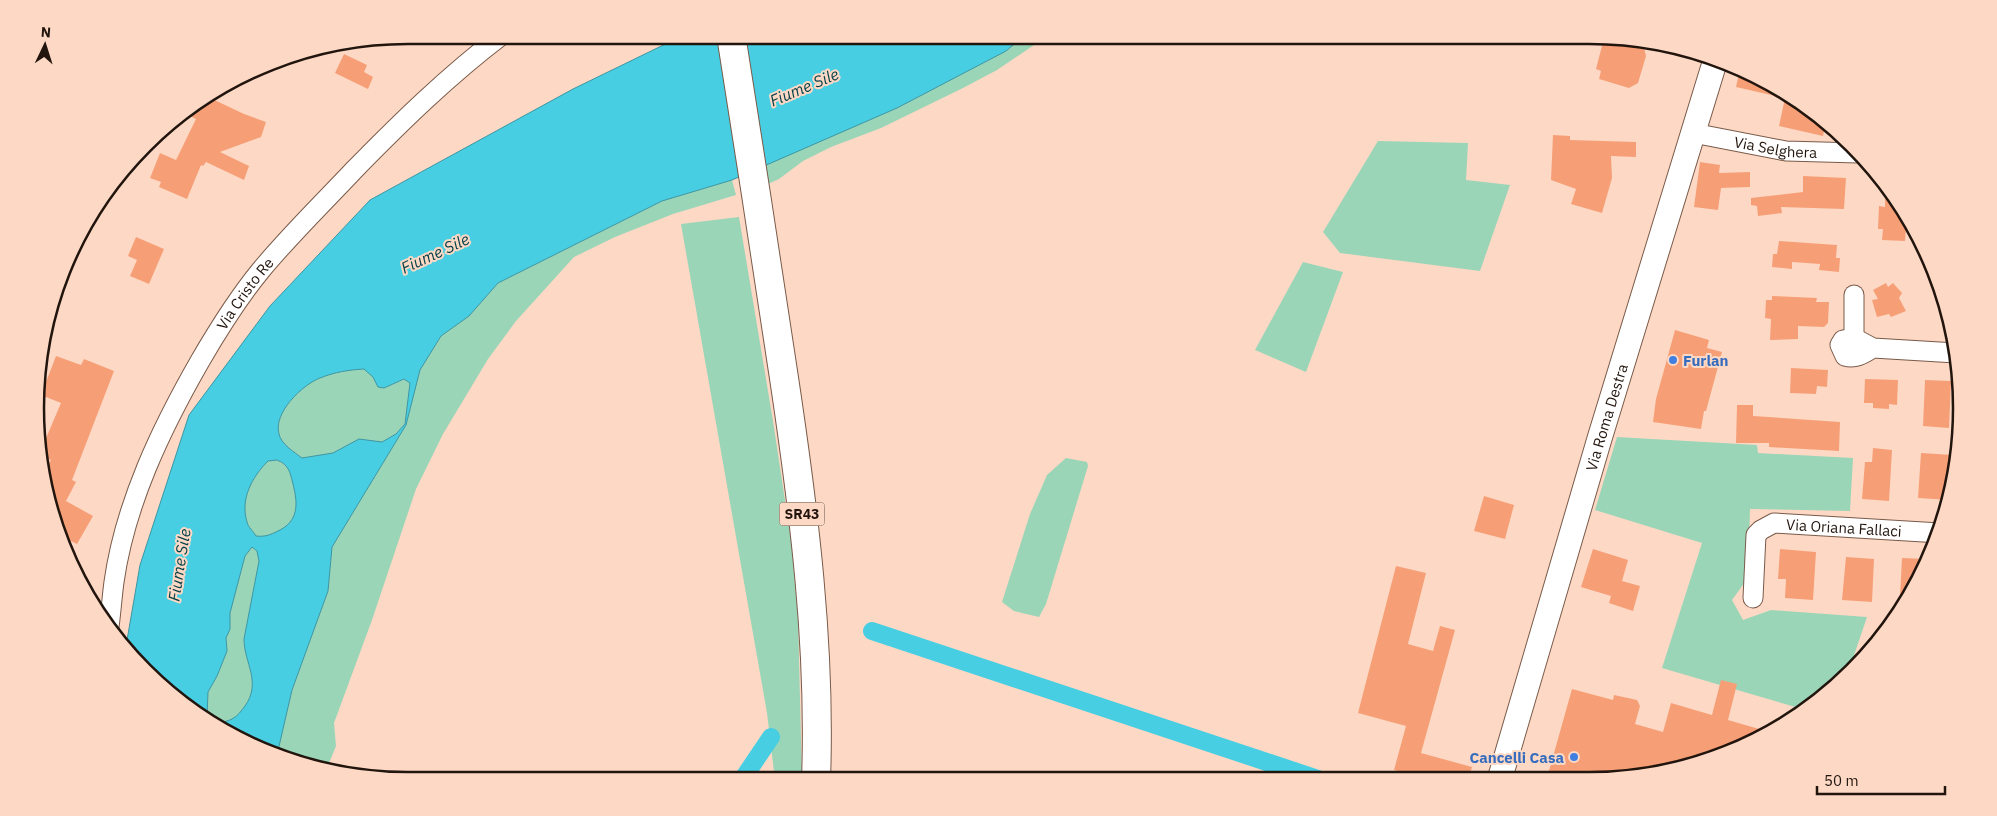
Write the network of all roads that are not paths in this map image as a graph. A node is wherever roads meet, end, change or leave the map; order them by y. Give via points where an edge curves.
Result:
1 (490, 44) edge
2 (732, 44) edge
3 (1714, 66) edge
4 (1693, 133) junction
5 (1849, 153) edge
6 (1854, 295) dead end
7 (1949, 353) edge
8 (1931, 532) edge
9 (1753, 598) dead end
10 (110, 618) edge
11 (816, 772) edge
12 (1502, 772) edge

1 - 10 street, Via Cristo Re via 415,108 331,194 261,270 217,333 173,408 140,484 123,541
2 - 11 main road, SR43 via 766,250 812,600 818,729
3 - 4 street, Via Roma Destra
4 - 5 street, Via Selghera via 1786,151
4 - 12 street, Via Roma Destra
6 - 7 street via 1854,338 1872,348
8 - 9 street, Via Oriana Fallaci via 1767,525 1756,535

